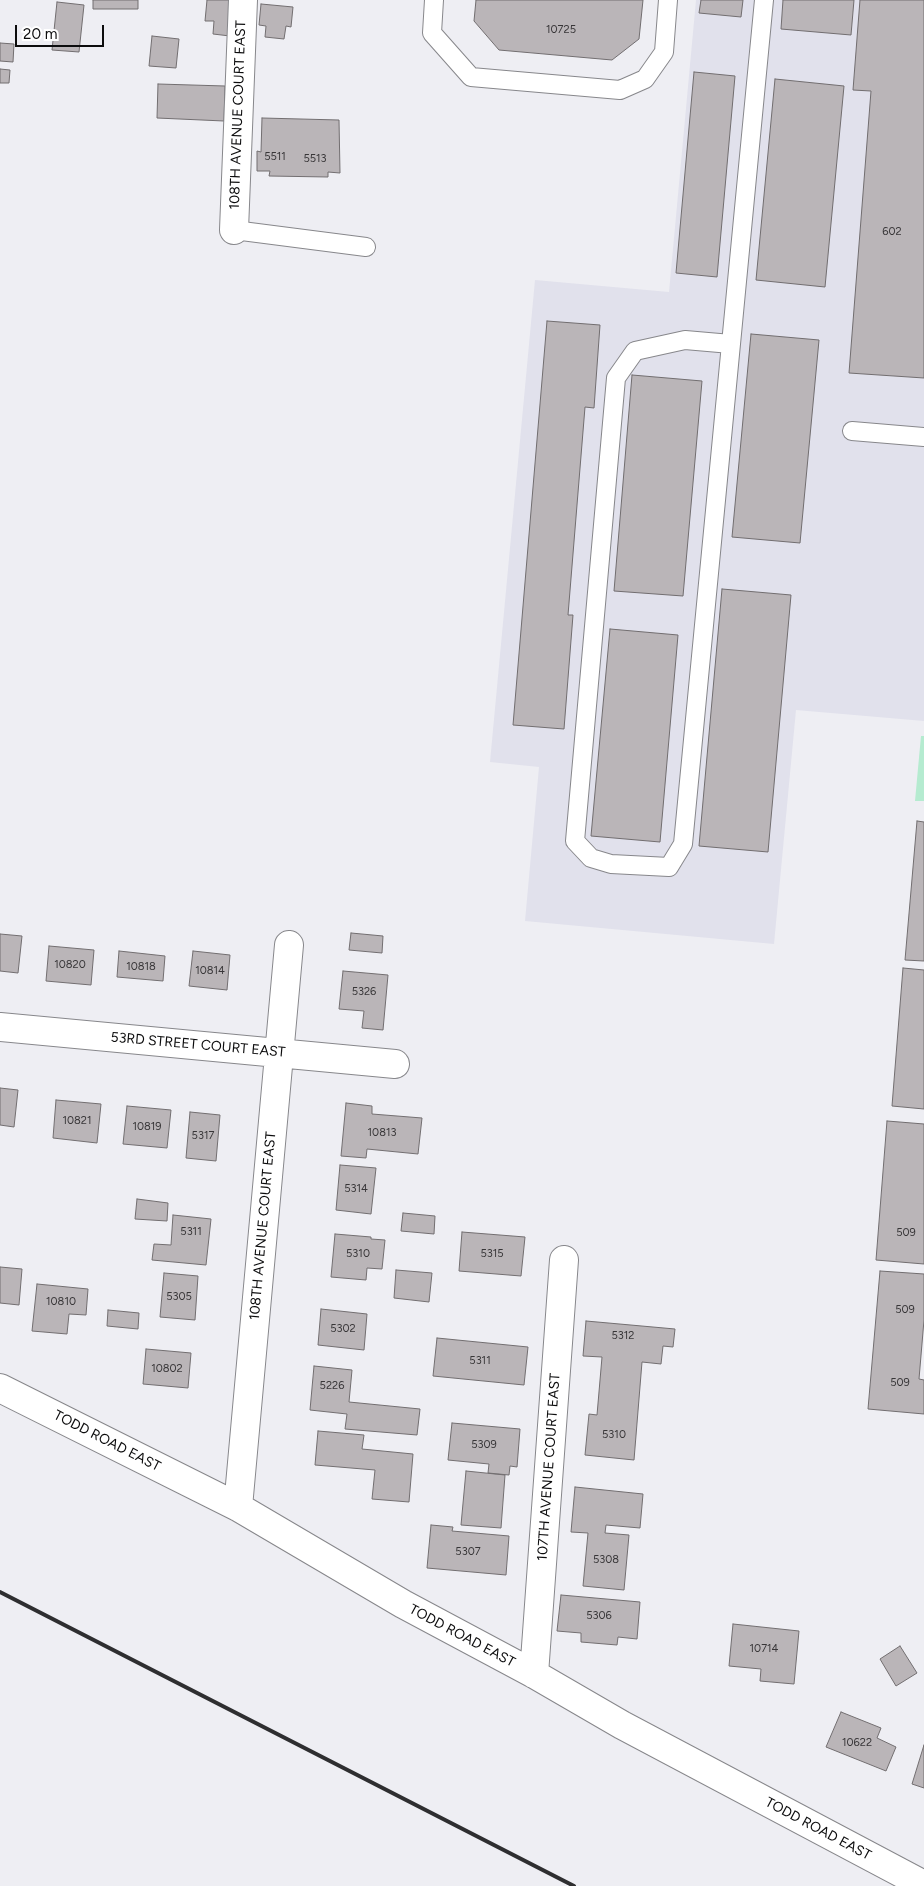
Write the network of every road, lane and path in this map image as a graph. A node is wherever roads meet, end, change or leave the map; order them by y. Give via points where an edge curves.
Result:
1 (243, 0) edge
2 (434, 0) edge
3 (668, 0) edge
4 (764, 0) edge
5 (234, 230) joint
6 (366, 247) dead end
7 (731, 344) junction
8 (852, 431) dead end
9 (924, 437) edge
10 (289, 945) dead end
11 (0, 1027) edge
12 (278, 1052) junction
13 (395, 1064) dead end
14 (564, 1260) dead end
15 (0, 1388) edge
16 (238, 1507) junction
17 (534, 1674) junction
18 (924, 1885) edge

1 - 5 street, 108TH AVENUE COURT EAST
2 - 3 lane via 432,33 471,77 620,90 645,79 664,52
4 - 7 lane
5 - 6 lane
7 - 7 lane via 685,340 634,351 616,378 576,841 592,858 611,864 669,867 683,844
8 - 9 lane
10 - 12 street, 108TH AVENUE COURT EAST
11 - 12 street, 53RD STREET COURT EAST
12 - 13 street, 53RD STREET COURT EAST
12 - 16 street, 108TH AVENUE COURT EAST
14 - 17 street, 107TH AVENUE COURT EAST
15 - 16 street, TODD ROAD EAST
16 - 17 street, TODD ROAD EAST via 403,1604
17 - 18 street, TODD ROAD EAST via 622,1725

